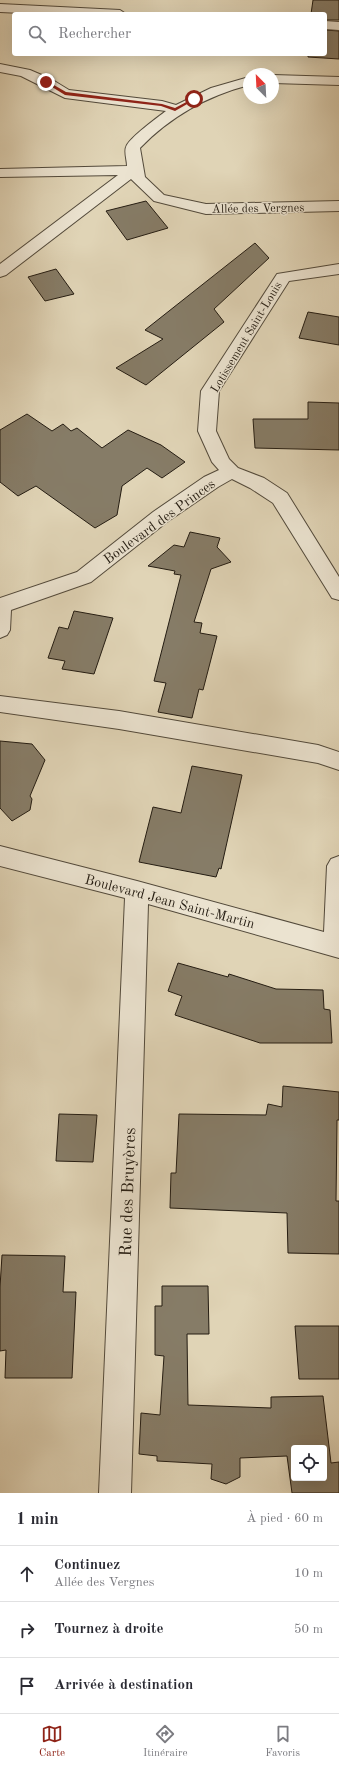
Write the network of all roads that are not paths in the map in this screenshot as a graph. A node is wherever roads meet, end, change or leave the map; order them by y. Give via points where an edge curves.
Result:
1 (0, 8) edge
2 (80, 12) edge
3 (327, 25) edge
4 (339, 26) edge
5 (0, 68) edge
6 (279, 79) edge
7 (339, 81) edge
8 (243, 82) edge
9 (175, 109) junction
10 (135, 170) junction
11 (0, 173) edge
12 (339, 206) edge
13 (339, 269) edge
14 (0, 272) edge
15 (231, 472) junction
16 (339, 593) edge
17 (1, 606) edge
18 (0, 630) edge
19 (0, 704) edge
20 (339, 761) edge
21 (0, 856) edge
22 (339, 866) edge
23 (137, 891) junction
24 (338, 947) edge
25 (115, 1493) edge

1 - 2 street
3 - 4 street
5 - 9 street via 25,73 65,94 162,105
6 - 7 street
8 - 9 street, Allée des Vergnes via 194,99
9 - 10 street, Allée des Vergnes via 148,130 133,147
10 - 11 street
10 - 12 street, Allée des Vergnes via 138,179 158,198 206,209
10 - 14 street
13 - 15 street, Lotissement Saint-Louis via 283,277 210,391 207,431 221,462
15 - 16 street, Boulevard des Princes via 257,483 280,498
15 - 17 street, Boulevard des Princes via 211,482 160,517 84,577
17 - 18 street
19 - 20 street via 119,720 318,754
21 - 23 street, Boulevard Jean Saint-Martin
22 - 24 street
23 - 24 street, Boulevard Jean Saint-Martin
23 - 25 street, Rue des Bruyères

